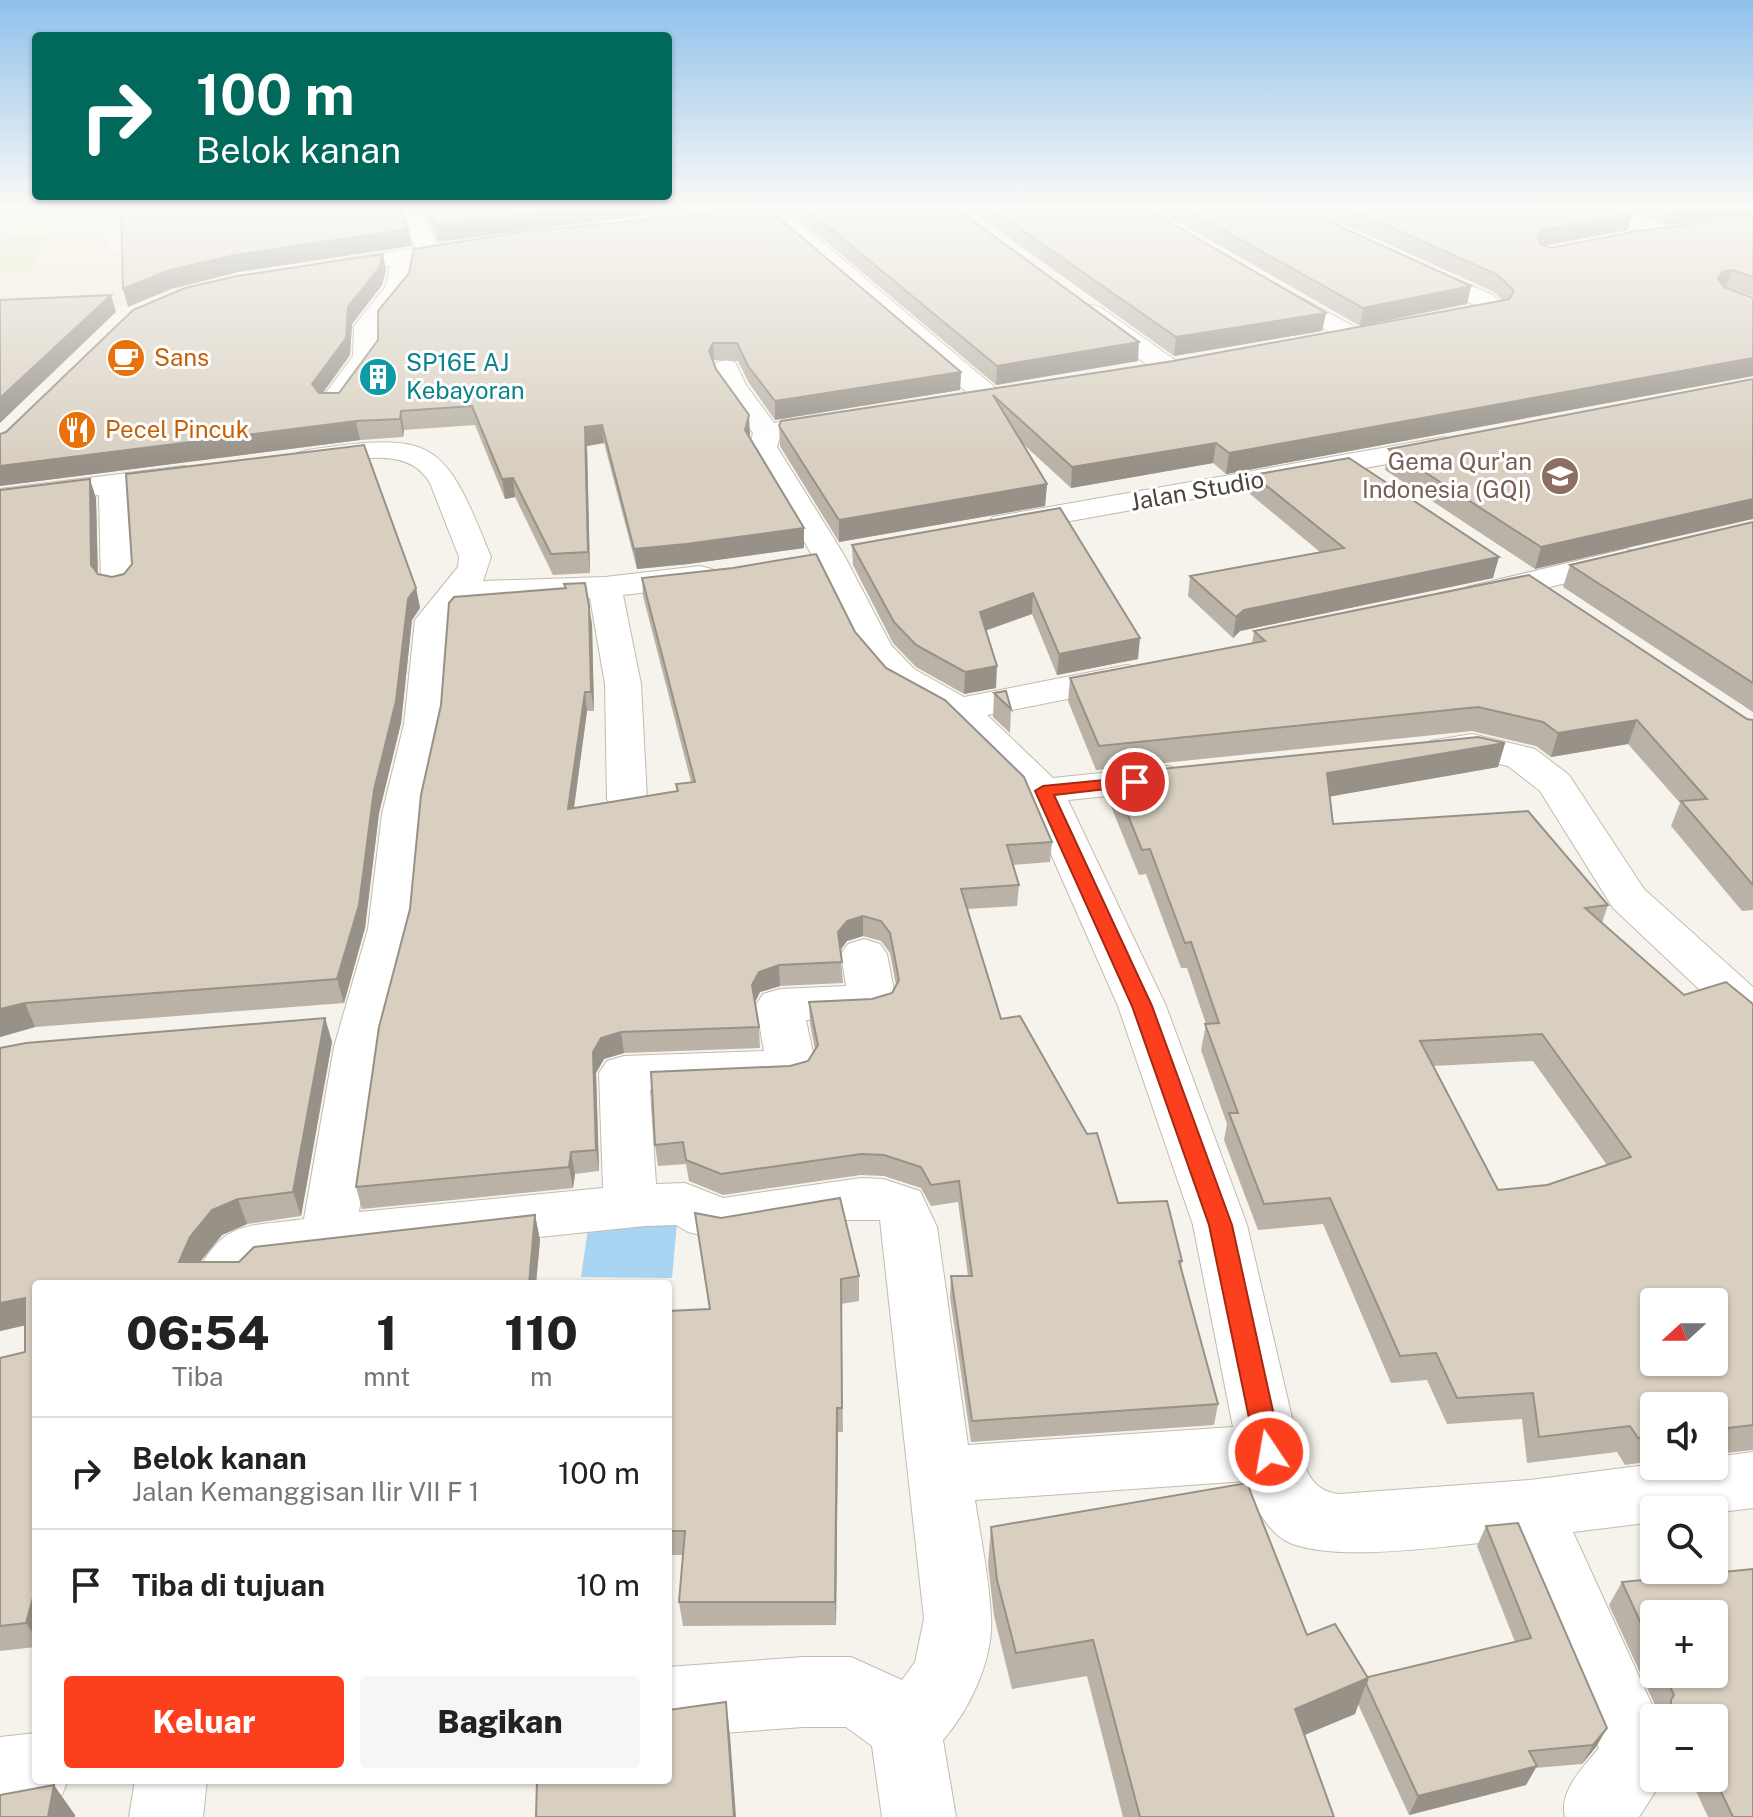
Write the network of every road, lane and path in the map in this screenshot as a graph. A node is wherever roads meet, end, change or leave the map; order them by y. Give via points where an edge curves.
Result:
1 (395, 290) edge
2 (864, 290) edge
3 (1273, 290) edge
4 (1463, 290) edge
5 (1069, 296) edge
6 (1426, 324) edge
7 (1384, 332) edge
8 (1355, 337) junction
9 (1309, 345) edge
10 (1200, 363) edge
11 (726, 368) edge
12 (1170, 369) junction
13 (1139, 373) edge
14 (1018, 392) edge
15 (988, 396) junction
16 (958, 401) edge
17 (333, 402) edge
18 (870, 416) edge
19 (764, 439) junction
20 (1474, 440) edge
21 (287, 462) edge
22 (1351, 464) junction
23 (209, 472) edge
24 (114, 484) junction
25 (1388, 490) edge
26 (0, 498) edge
27 (982, 528) edge
28 (1659, 552) edge
29 (1488, 557) edge
30 (734, 573) edge
31 (1525, 583) junction
32 (118, 585) edge
33 (605, 587) junction
34 (454, 592) junction
35 (1455, 599) edge
36 (1563, 608) edge
37 (1154, 670) edge
38 (959, 709) junction
39 (1408, 753) edge
40 (1202, 775) edge
41 (1043, 791) junction
42 (627, 799) edge
43 (864, 954) dead end
44 (1753, 1013) edge
45 (363, 1021) junction
46 (316, 1025) edge
47 (630, 1205) junction
48 (328, 1237) junction
49 (221, 1280) edge
50 (1269, 1452) junction
51 (938, 1475) junction
52 (1753, 1480) edge
53 (1530, 1509) junction
54 (672, 1702) edge
55 (905, 1728) junction
56 (32, 1769) edge
57 (0, 1773) edge
58 (170, 1784) edge
59 (166, 1817) edge
60 (919, 1817) edge
61 (1602, 1817) edge

1 - 17 street via 366,326 366,356
2 - 15 street
3 - 8 street
4 - 6 street via 1495,309
5 - 12 street
7 - 8 street
8 - 9 street
10 - 12 street
11 - 19 street
12 - 13 street
14 - 15 street
15 - 16 street
18 - 19 street
19 - 38 street via 830,554 876,649 901,677
20 - 22 street, Jalan Studio
21 - 34 street via 381,450 405,453 436,468 475,557 476,570
22 - 25 street
22 - 27 street, Jalan Studio
23 - 24 street
24 - 26 street
24 - 32 street
28 - 31 street
29 - 31 street
30 - 33 street
31 - 35 street
31 - 36 street
33 - 34 street
33 - 42 street via 623,684
34 - 45 street via 432,620 423,724 402,814 390,929
37 - 38 street
38 - 41 street
39 - 44 street via 1472,746 1521,757 1555,783 1628,898
40 - 41 street
41 - 50 street via 1142,1006 1220,1225
43 - 47 street via 872,1001 780,1005 791,1067 624,1073
45 - 46 street
45 - 48 street
47 - 48 street
47 - 51 street via 685,1204 707,1217 723,1219 865,1198 901,1206 910,1227 936,1421
48 - 49 street via 246,1249
50 - 51 street
50 - 53 street via 1281,1491 1306,1519 1339,1524
51 - 55 street via 958,1619 949,1673 931,1702
52 - 53 street
53 - 61 street via 1638,1755 1599,1807
54 - 55 street via 851,1692 883,1708
55 - 60 street
56 - 57 street
58 - 59 street

